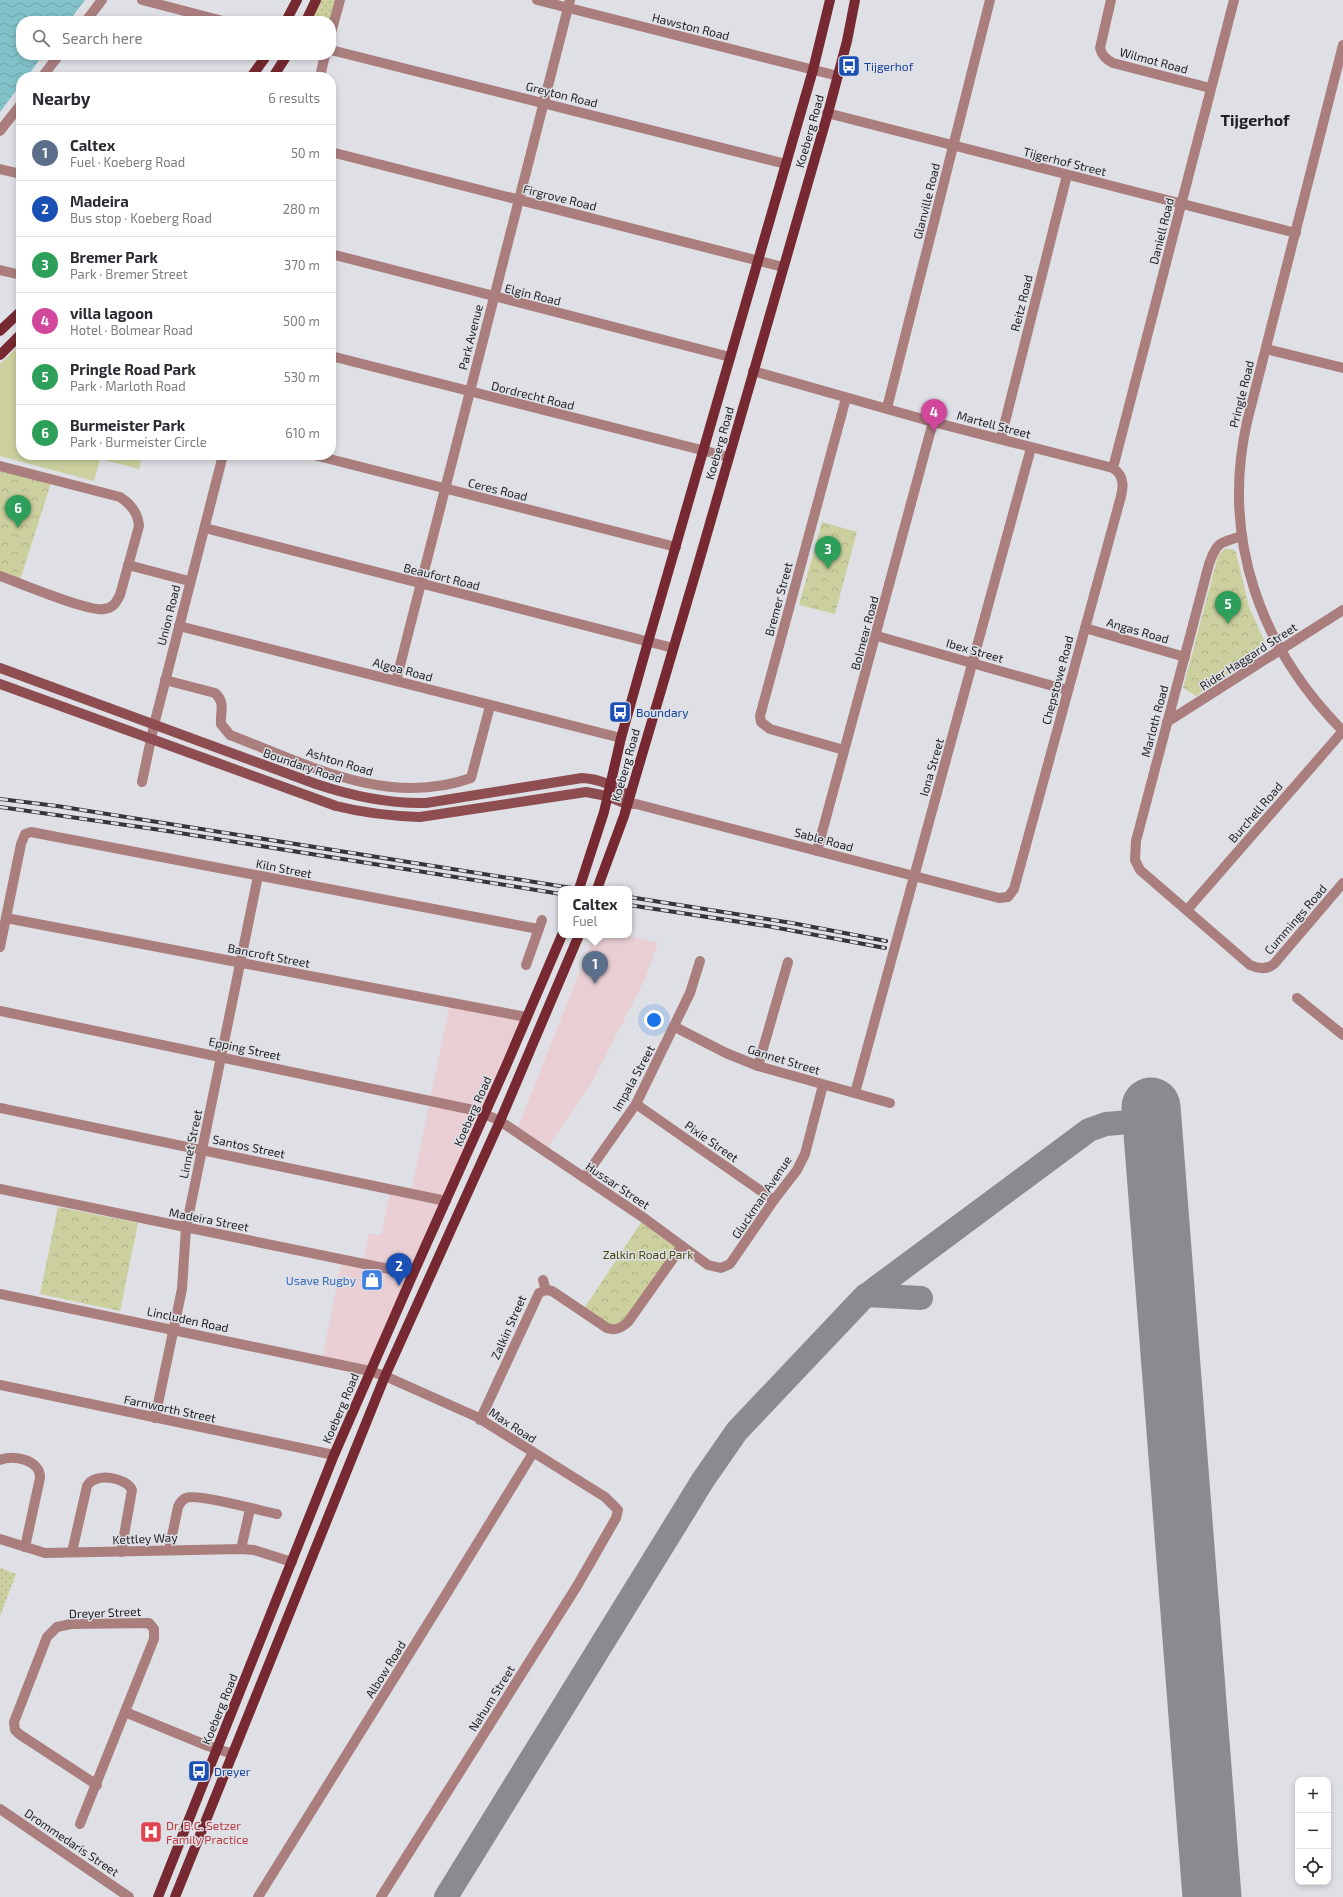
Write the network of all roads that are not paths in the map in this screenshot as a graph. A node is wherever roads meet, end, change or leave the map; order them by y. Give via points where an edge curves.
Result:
1 (102, 0) edge
2 (142, 0) edge
3 (297, 0) edge
4 (316, 0) edge
5 (340, 0) edge
6 (537, 0) edge
7 (830, 0) edge
8 (855, 0) edge
9 (990, 0) edge
10 (1111, 0) edge
11 (1234, 0) edge
12 (569, 4) edge
13 (90, 16) edge
14 (204, 16) edge
15 (289, 16) edge
16 (308, 16) edge
17 (336, 16) edge
18 (1343, 45) edge
19 (336, 51) edge
20 (55, 60) edge
21 (263, 60) edge
22 (284, 60) edge
23 (324, 60) edge
24 (1340, 68) edge
25 (813, 70) junction
26 (47, 72) edge
27 (254, 72) edge
28 (276, 72) edge
29 (321, 72) edge
30 (838, 76) junction
31 (1210, 88) junction
32 (544, 103) junction
33 (16, 110) edge
34 (827, 113) junction
35 (0, 131) edge
36 (953, 146) junction
37 (336, 153) edge
38 (786, 164) junction
39 (0, 168) edge
40 (16, 173) edge
41 (1067, 175) junction
42 (519, 200) junction
43 (1181, 204) junction
44 (1296, 233) junction
45 (336, 255) edge
46 (758, 260) junction
47 (783, 267) junction
48 (0, 270) edge
49 (16, 274) edge
50 (494, 297) junction
51 (16, 316) edge
52 (0, 331) edge
53 (16, 339) edge
54 (1266, 349) junction
55 (0, 354) edge
56 (336, 357) edge
57 (730, 357) junction
58 (1343, 368) edge
59 (753, 371) junction
60 (470, 392) junction
61 (846, 398) junction
62 (887, 408) junction
63 (934, 422) junction
64 (1001, 438) junction
65 (1031, 448) junction
66 (702, 451) junction
67 (729, 457) junction
68 (222, 460) edge
69 (334, 460) edge
70 (0, 466) edge
71 (1113, 468) junction
72 (446, 488) junction
73 (204, 528) junction
74 (1242, 536) junction
75 (676, 547) junction
76 (128, 565) junction
77 (0, 576) edge
78 (190, 581) junction
79 (420, 584) junction
80 (1343, 610) edge
81 (179, 626) junction
82 (1085, 628) junction
83 (877, 636) junction
84 (648, 642) junction
85 (673, 648) junction
86 (1281, 650) junction
87 (1185, 657) junction
88 (973, 663) junction
89 (0, 668) edge
90 (165, 680) junction
91 (396, 681) junction
92 (0, 684) edge
93 (1067, 690) junction
94 (490, 706) junction
95 (1167, 722) junction
96 (154, 725) junction
97 (1343, 731) edge
98 (150, 738) junction
99 (621, 738) junction
100 (844, 750) junction
101 (142, 782) dead end
102 (610, 784) junction
103 (607, 796) junction
104 (631, 801) junction
105 (817, 851) junction
106 (258, 876) junction
107 (914, 877) junction
108 (1343, 883) edge
109 (580, 886) edge
110 (597, 886) edge
111 (1004, 898) joint
112 (1188, 910) junction
113 (6, 918) junction
114 (561, 938) edge
115 (578, 938) edge
116 (0, 946) edge
117 (241, 962) junction
118 (700, 962) dead end
119 (788, 962) dead end
120 (526, 965) dead end
121 (1265, 968) joint
122 (1297, 998) dead end
123 (0, 1011) edge
124 (526, 1017) junction
125 (675, 1027) junction
126 (1343, 1035) edge
127 (222, 1057) junction
128 (758, 1066) junction
129 (823, 1085) junction
130 (855, 1093) junction
131 (890, 1103) dead end
132 (636, 1104) junction
133 (0, 1108) edge
134 (485, 1114) junction
135 (500, 1121) junction
136 (203, 1150) junction
137 (584, 1178) junction
138 (0, 1189) edge
139 (774, 1200) junction
140 (446, 1201) junction
141 (186, 1228) junction
142 (682, 1246) junction
143 (720, 1268) joint
144 (412, 1274) junction
145 (543, 1280) dead end
146 (546, 1290) junction
147 (0, 1294) edge
148 (174, 1330) junction
149 (370, 1371) junction
150 (385, 1376) junction
151 (0, 1385) edge
152 (155, 1418) junction
153 (480, 1420) junction
154 (533, 1453) junction
155 (334, 1456) junction
156 (0, 1460) edge
157 (250, 1509) junction
158 (618, 1510) joint
159 (277, 1514) dead end
160 (0, 1539) edge
161 (25, 1547) junction
162 (241, 1549) junction
163 (169, 1550) junction
164 (72, 1552) junction
165 (121, 1552) junction
166 (292, 1562) junction
167 (125, 1712) junction
168 (217, 1749) junction
169 (233, 1754) junction
170 (96, 1786) junction
171 (0, 1809) edge
172 (80, 1824) dead end
173 (158, 1896) edge
174 (129, 1897) edge
175 (175, 1897) edge
176 (258, 1897) edge
177 (381, 1897) edge

1 - 13 street
2 - 14 street
3 - 15 main road
4 - 16 main road
5 - 17 street
6 - 12 street, Hawston Road
7 - 25 main road, Koeberg Road
8 - 30 main road, Koeberg Road
9 - 36 street, Glanville Road
10 - 31 street, Wilmot Road via 1100,48 1107,59
11 - 31 street, Daniell Road
12 - 25 street, Hawston Road
12 - 32 street, Park Avenue
18 - 24 street, Pringle Road
19 - 32 street, Greyton Road
20 - 26 street
21 - 27 main road
22 - 28 main road
23 - 29 street
24 - 44 street, Pringle Road
25 - 30 street, Hawston Road
25 - 38 main road, Koeberg Road
30 - 34 main road, Koeberg Road
31 - 43 street, Daniell Road
32 - 38 street, Greyton Road
32 - 42 street, Park Avenue
33 - 35 street
34 - 36 street, Tijgerhof Street
34 - 47 main road, Koeberg Road
36 - 41 street, Tijgerhof Street
36 - 62 street, Glanville Road
37 - 42 street, Firgrove Road
38 - 46 main road, Koeberg Road
39 - 40 street
41 - 43 street, Tijgerhof Street
41 - 64 street, Reitz Road
42 - 46 street, Firgrove Road
42 - 50 street, Park Avenue
43 - 44 street, Tijgerhof Street
43 - 71 street, Daniell Road
44 - 54 street, Pringle Road
45 - 50 street, Elgin Road
46 - 47 street, Firgrove Road
46 - 57 main road, Koeberg Road
47 - 59 main road, Koeberg Road
48 - 49 street
50 - 57 street, Elgin Road
50 - 60 street, Park Avenue
51 - 52 main road
53 - 55 main road
54 - 58 street
54 - 74 street, Pringle Road via 1240,457 1239,500
56 - 60 street, Dordrecht Road
57 - 66 main road, Koeberg Road
59 - 61 street, Martell Street
59 - 67 main road, Koeberg Road
60 - 66 street, Dordrecht Road
60 - 72 street, Park Avenue
61 - 62 street, Martell Street
61 - 100 street, Bremer Street via 760,716 761,722 770,729
62 - 63 street, Martell Street
63 - 64 street, Martell Street
63 - 83 street, Bolmear Road
64 - 65 street, Martell Street
65 - 71 street, Martell Street
65 - 88 street, Iona Street
66 - 67 street, Dordrecht Road
66 - 75 main road, Koeberg Road
67 - 85 main road, Koeberg Road
68 - 73 street, Union Road
69 - 72 street, Ceres Road
70 - 76 street via 120,497 129,502 138,518 139,526
71 - 82 street, Chepstowe Road via 1119,473 1123,486
72 - 75 street, Ceres Road
72 - 79 street, Park Avenue
73 - 78 street, Union Road
73 - 79 street, Beaufort Road
74 - 86 street, Pringle Road via 1256,596
74 - 87 street, Marloth Road via 1222,542 1215,548
75 - 84 main road, Koeberg Road
76 - 77 street via 115,603 110,608 93,610
76 - 78 street
78 - 81 street, Union Road
79 - 84 street, Beaufort Road
79 - 91 street, Park Avenue
80 - 86 street, Rider Haggard Street
81 - 90 street, Union Road
81 - 91 street, Algoa Road
82 - 87 street, Angas Road
82 - 93 street, Chepstowe Road
83 - 88 street, Ibex Street
83 - 100 street, Bolmear Road
84 - 85 street, Beaufort Road
84 - 99 main road, Koeberg Road
85 - 104 main road, Koeberg Road
86 - 95 street, Rider Haggard Street
86 - 97 street, Pringle Road via 1321,709
87 - 95 street, Marloth Road
88 - 93 street, Ibex Street
88 - 107 street, Iona Street
89 - 96 main road, Boundary Road
90 - 94 street, Ashton Road via 215,693 221,698 221,724 230,735 342,777 388,787 430,788 471,778
90 - 96 street, Union Road
91 - 94 street, Algoa Road
92 - 98 main road
93 - 111 street, Chepstowe Road via 1014,888 1012,894
94 - 99 street, Algoa Road
95 - 112 street, Marloth Road via 1136,841 1134,860 1140,870
96 - 98 street, Union Road
96 - 102 main road, Boundary Road via 316,784 379,801 446,801 577,779 594,779
97 - 112 street, Burchell Road
98 - 101 street, Union Road
98 - 103 main road via 336,806 376,814 442,814 582,792
99 - 102 main road, Koeberg Road
100 - 105 street, Bolmear Road
102 - 103 main road, Koeberg Road
102 - 104 main road, Boundary Road
103 - 104 main road
103 - 109 main road, Koeberg Road
104 - 105 street, Sable Road
104 - 110 main road, Koeberg Road
105 - 107 street, Sable Road
106 - 113 street, Kiln Street via 31,832 25,834 21,844
106 - 117 street, Linnet Street
106 - 120 street, Kiln Street via 540,924
107 - 111 street, Sable Road
107 - 130 street, Iona Street
108 - 121 street, Cummings Road via 1274,964
112 - 121 street, Marloth Road via 1250,965
113 - 116 street
113 - 117 street, Bancroft Street
114 - 124 main road, Koeberg Road
115 - 135 main road
117 - 124 street, Bancroft Street
117 - 127 street, Linnet Street
118 - 125 street, Impala Street
119 - 128 street
122 - 126 street
123 - 127 street, Epping Street
124 - 134 main road, Koeberg Road
125 - 128 street, Gannet Street
125 - 132 street, Impala Street
127 - 134 street, Epping Street
127 - 136 street, Linnet Street
128 - 129 street, Gannet Street
129 - 130 street, Gannet Street
129 - 139 street, Gluckman Avenue via 805,1154 790,1180
130 - 131 street, Gannet Street
132 - 137 street, Impala Street
132 - 139 street, Pixie Street
133 - 136 street, Santos Street
134 - 135 street, Epping Street
134 - 140 main road, Koeberg Road
135 - 137 street, Hussar Street
135 - 150 main road
136 - 140 street, Santos Street
136 - 141 street, Linnet Street
137 - 142 street, Hussar Street
138 - 141 street, Madeira Street
139 - 143 street, Gluckman Avenue via 730,1264
140 - 144 main road, Koeberg Road
141 - 144 street, Madeira Street
141 - 148 street, Linnet Street via 182,1289
142 - 143 street, Hussar Street via 708,1265
142 - 146 street via 628,1322 619,1329 607,1328 555,1292
144 - 149 main road, Koeberg Road
145 - 146 street
146 - 153 street, Zalkin Street via 537,1295
147 - 148 street, Lincluden Road
148 - 149 street, Lincluden Road
148 - 152 street, Linnet Street
149 - 150 street, Lincluden Road
149 - 155 main road, Koeberg Road
150 - 153 street, Max Road
150 - 169 main road
151 - 152 street, Farnworth Street
152 - 155 street, Farnworth Street
153 - 154 street, Max Road
154 - 158 street, Max Road via 605,1497
154 - 176 street, Albow Road
155 - 166 main road, Koeberg Road
156 - 161 street via 9,1457 29,1462 39,1471 40,1478
157 - 159 street
157 - 162 street
157 - 163 street via 199,1497 185,1498 178,1507
158 - 177 street, Nahum Street via 616,1518 577,1586
160 - 161 street, Kettley Way
161 - 164 street, Kettley Way via 45,1553
162 - 163 street, Kettley Way
162 - 166 street, Kettley Way via 254,1550
163 - 165 street, Kettley Way
164 - 165 street, Kettley Way
164 - 165 street via 87,1486 93,1479 103,1477 126,1482 132,1490
166 - 168 main road, Koeberg Road
167 - 168 street
167 - 170 street, Dreyer Street
167 - 170 street, Dreyer Street via 154,1639 153,1626 145,1623 71,1624 57,1627 47,1637 14,1722 15,1730
168 - 169 street
168 - 173 main road, Koeberg Road
169 - 175 main road
170 - 172 street, Dreyer Street
171 - 174 street, Drommedaris Street

